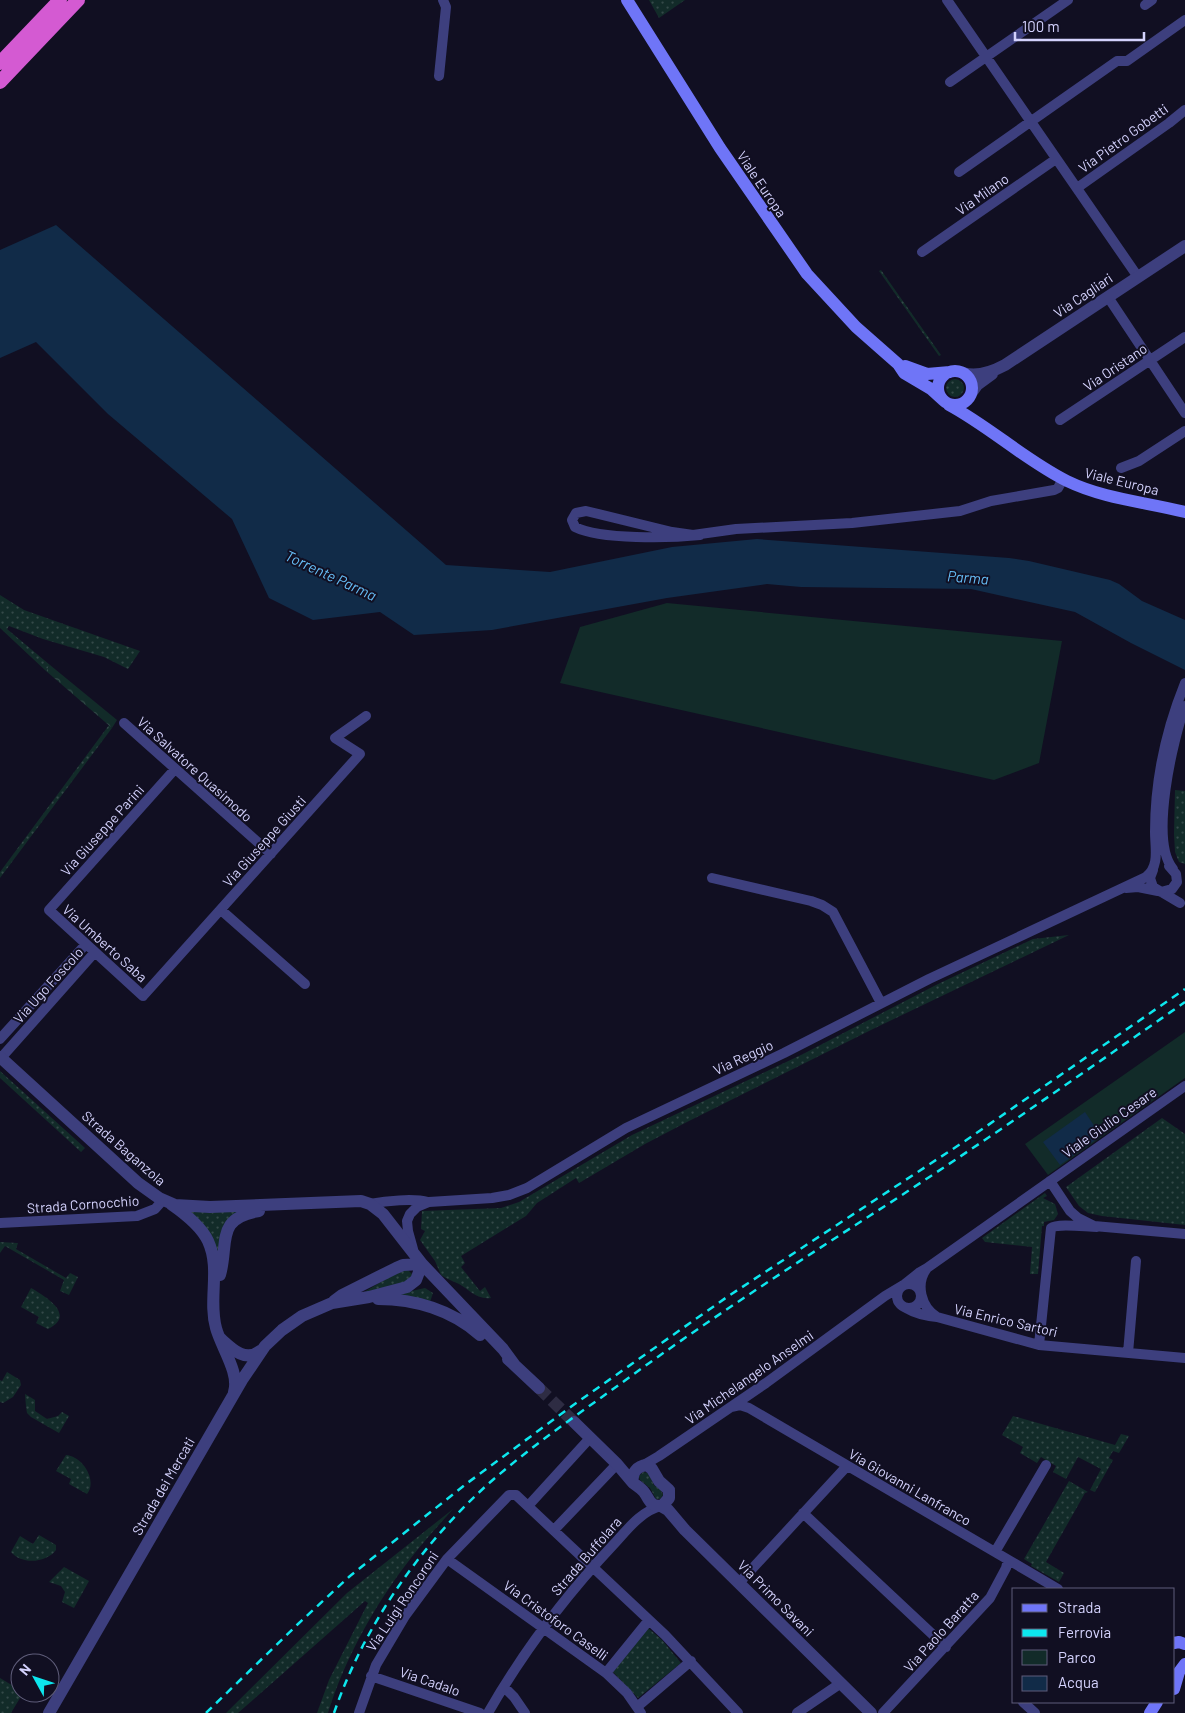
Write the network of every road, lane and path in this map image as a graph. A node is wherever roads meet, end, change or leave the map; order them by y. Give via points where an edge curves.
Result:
1 (60, 0) edge
2 (78, 0) edge
3 (443, 0) edge
4 (627, 0) edge
5 (947, 0) edge
6 (1068, 0) edge
7 (1185, 20) edge
8 (31, 40) junction
9 (986, 57) junction
10 (0, 63) edge
11 (439, 76) dead end
12 (0, 82) edge
13 (950, 82) dead end
14 (1185, 110) edge
15 (1031, 122) junction
16 (1056, 159) junction
17 (959, 172) dead end
18 (1077, 188) junction
19 (1185, 246) edge
20 (922, 252) dead end
21 (1138, 277) junction
22 (1108, 297) junction
23 (1185, 338) edge
24 (1150, 361) junction
25 (898, 364) junction
26 (998, 368) junction
27 (957, 372) junction
28 (972, 392) junction
29 (946, 402) junction
30 (1185, 413) edge
31 (1060, 420) dead end
32 (980, 423) junction
33 (1185, 430) edge
34 (1121, 468) dead end
35 (1063, 479) junction
36 (1185, 512) edge
37 (700, 535) junction
38 (1185, 682) edge
39 (1185, 706) edge
40 (366, 716) dead end
41 (124, 723) dead end
42 (1167, 758) junction
43 (175, 769) junction
44 (271, 854) junction
45 (1152, 872) junction
46 (1179, 876) edge
47 (712, 878) dead end
48 (1123, 888) junction
49 (1160, 892) junction
50 (49, 910) joint
51 (221, 910) junction
52 (86, 944) junction
53 (95, 952) junction
54 (305, 984) dead end
55 (143, 996) joint
56 (881, 1003) junction
57 (0, 1039) edge
58 (0, 1057) edge
59 (1185, 1086) edge
60 (1050, 1181) junction
61 (1060, 1198) junction
62 (167, 1202) junction
63 (429, 1202) junction
64 (286, 1204) junction
65 (370, 1204) junction
66 (0, 1223) edge
67 (1055, 1226) junction
68 (1097, 1227) junction
69 (1185, 1234) edge
70 (418, 1259) junction
71 (1136, 1261) dead end
72 (927, 1268) junction
73 (902, 1286) junction
74 (215, 1291) junction
75 (921, 1293) junction
76 (367, 1298) junction
77 (332, 1302) junction
78 (904, 1307) junction
79 (870, 1308) junction
80 (937, 1317) junction
81 (219, 1336) junction
82 (1039, 1345) junction
83 (262, 1350) junction
84 (1128, 1353) junction
85 (1185, 1358) edge
86 (514, 1364) junction
87 (539, 1388) tunnel mouth
88 (749, 1394) junction
89 (232, 1397) junction
90 (728, 1408) junction
91 (749, 1408) junction
92 (574, 1422) tunnel mouth
93 (590, 1438) junction
94 (671, 1458) dead end
95 (617, 1464) junction
96 (1046, 1465) dead end
97 (642, 1466) junction
98 (847, 1466) junction
99 (655, 1474) junction
100 (633, 1483) junction
101 (646, 1496) junction
102 (528, 1506) junction
103 (661, 1506) junction
104 (803, 1513) junction
105 (639, 1518) junction
106 (554, 1530) junction
107 (995, 1552) junction
108 (447, 1559) junction
109 (1008, 1560) junction
110 (593, 1567) junction
111 (739, 1583) junction
112 (1055, 1588) edge
113 (649, 1620) junction
114 (544, 1628) junction
115 (946, 1647) junction
116 (690, 1661) junction
117 (1185, 1664) edge
118 (606, 1673) junction
119 (371, 1676) junction
120 (841, 1683) junction
121 (1175, 1686) edge
122 (504, 1687) junction
123 (1024, 1703) edge
124 (639, 1710) edge
125 (49, 1713) edge
126 (359, 1713) edge
127 (480, 1713) edge
128 (488, 1713) edge
129 (525, 1713) edge
130 (738, 1713) edge
131 (797, 1713) edge
132 (871, 1713) edge
133 (883, 1713) edge
134 (1035, 1713) edge

1 - 8 highway
2 - 8 highway
3 - 11 street via 446,7
4 - 25 main road, Viale Europa via 720,148 806,274 856,327
5 - 9 street
6 - 9 street
7 - 15 street via 1127,61 1117,62
8 - 10 highway
8 - 12 highway
9 - 13 street
9 - 15 street
14 - 18 street, Via Pietro Gobetti
15 - 16 street
15 - 17 street
16 - 18 street
16 - 20 street, Via Milano
18 - 21 street
19 - 21 street, Via Cagliari
21 - 22 street, Via Cagliari
22 - 24 street
22 - 26 street, Via Cagliari
23 - 24 street, Via Oristano
24 - 30 street
24 - 31 street, Via Oristano
25 - 27 main road, Viale Europa via 927,374
25 - 29 main road, Viale Europa via 906,374
26 - 27 street, Via Cagliari via 978,375
26 - 28 street, Via Cagliari
27 - 28 main road via 971,381
27 - 29 main road via 943,376 939,384 939,394
28 - 29 main road via 962,404
28 - 32 main road via 971,406
29 - 32 main road, Viale Europa
32 - 35 main road, Viale Europa
33 - 34 street via 1139,461
35 - 36 main road, Viale Europa via 1094,492
35 - 37 street via 1054,490 991,501 960,511 852,523 736,529
37 - 37 street via 680,534 586,511 576,513 572,520 573,525 582,530 624,536
38 - 42 street via 1173,717
39 - 42 street
40 - 44 street, Via Giuseppe Giusti via 335,738 360,754
41 - 43 street, Via Salvatore Quasimodo
42 - 45 street via 1156,804 1156,862
42 - 46 street via 1163,841 1165,855
43 - 44 street, Via Salvatore Quasimodo
43 - 50 street, Via Giuseppe Parini
44 - 51 street, Via Giuseppe Giusti
45 - 46 street, Via Reggio via 1162,865
45 - 48 street, Via Reggio
45 - 49 street via 1152,884
46 - 49 street via 1170,891
46 - 49 street, Via Reggio via 1180,903
47 - 56 street via 812,901 833,912
48 - 49 street, Via Reggio
48 - 56 street, Via Reggio
50 - 52 street, Via Umberto Saba
51 - 54 street
51 - 55 street, Via Giuseppe Giusti
52 - 53 street, Via Umberto Saba
52 - 57 street, Via Ugo Foscolo
53 - 55 street, Via Umberto Saba
53 - 58 street, Via Ugo Foscolo
56 - 63 street, Via Reggio via 629,1126 520,1191 488,1199
58 - 62 street, Strada Baganzola via 138,1183
59 - 60 street, Viale Giulio Cesare
60 - 61 street
60 - 72 street, Via Michelangelo Anselmi
61 - 67 street via 1063,1215
61 - 68 street via 1074,1214
62 - 64 street, Strada Baganzola via 210,1207
62 - 66 street, Strada Cornocchio via 137,1216
62 - 74 street via 195,1223 207,1238 214,1263
63 - 65 street, Strada Baganzola
63 - 70 street via 408,1217 407,1228
64 - 65 street, Strada Baganzola via 361,1201
64 - 74 street via 246,1214 231,1222 225,1235 222,1268
65 - 70 street via 383,1214
67 - 68 street
67 - 82 street via 1050,1231
68 - 69 street
70 - 76 street, Strada dei Mercati via 416,1280 409,1286
70 - 77 street, Strada dei Mercati via 342,1294
70 - 86 street, Strada dei Mercati via 505,1350
71 - 84 street
72 - 73 street, Via Michelangelo Anselmi
72 - 75 street via 921,1282
73 - 75 street via 914,1285
73 - 78 street via 897,1296
73 - 79 street, Via Michelangelo Anselmi
74 - 81 street via 214,1316
75 - 78 street via 918,1305
75 - 80 street, Via Enrico Sartori via 927,1308
76 - 77 street, Strada dei Mercati
76 - 86 street, Strada dei Mercati via 405,1301 444,1312 472,1328
77 - 83 street, Strada dei Mercati via 294,1321
78 - 79 street, Via Michelangelo Anselmi via 890,1303
78 - 80 street, Via Enrico Sartori via 921,1315
79 - 88 street, Via Michelangelo Anselmi
80 - 82 street, Via Enrico Sartori
81 - 83 street via 244,1355 254,1355
81 - 89 street via 235,1379
82 - 84 street, Via Enrico Sartori
83 - 89 street, Strada dei Mercati
84 - 85 street, Via Enrico Sartori
86 - 87 street, Strada dei Mercati
88 - 90 street, Via Michelangelo Anselmi
88 - 91 street via 745,1403
89 - 125 street, Strada dei Mercati
90 - 91 street via 737,1405
90 - 97 street, Via Michelangelo Anselmi
91 - 98 street, Via Giovanni Lanfranco
92 - 93 street, Via Primo Savani
93 - 95 street, Via Primo Savani
93 - 102 street
94 - 99 street via 659,1463
95 - 97 street
95 - 100 street, Via Primo Savani
95 - 106 street
96 - 107 street
97 - 99 street via 649,1466
97 - 100 street via 633,1474
98 - 104 street
98 - 107 street, Via Giovanni Lanfranco
99 - 103 street via 670,1494
100 - 101 street, Via Primo Savani
101 - 103 street, Via Primo Savani via 651,1504
101 - 105 street, Strada Buffolara
102 - 106 street
102 - 108 street, Via Luigi Roncoroni via 516,1495 509,1495
103 - 105 street, Strada Buffolara
103 - 111 street, Via Primo Savani
104 - 111 street
104 - 115 street
105 - 110 street, Strada Buffolara
106 - 110 street
107 - 109 street, Via Giovanni Lanfranco
108 - 114 street, Via Cristoforo Caselli
108 - 119 street, Via Luigi Roncoroni via 393,1634
109 - 112 street, Via Giovanni Lanfranco
109 - 115 street, Via Paolo Baratta via 990,1598
110 - 113 street
110 - 114 street, Strada Buffolara
111 - 120 street, Via Primo Savani
113 - 116 street
113 - 118 street
114 - 118 street, Via Cristoforo Caselli
114 - 122 street, Strada Buffolara
115 - 133 street, Via Paolo Baratta
116 - 124 street
116 - 130 street
117 - 121 main road
118 - 124 street, Via Cristoforo Caselli
119 - 126 street, Via Luigi Roncoroni
119 - 127 street, Via Cadalo
120 - 131 street
120 - 132 street, Via Primo Savani
122 - 128 street, Strada Buffolara
122 - 129 street
123 - 134 street

